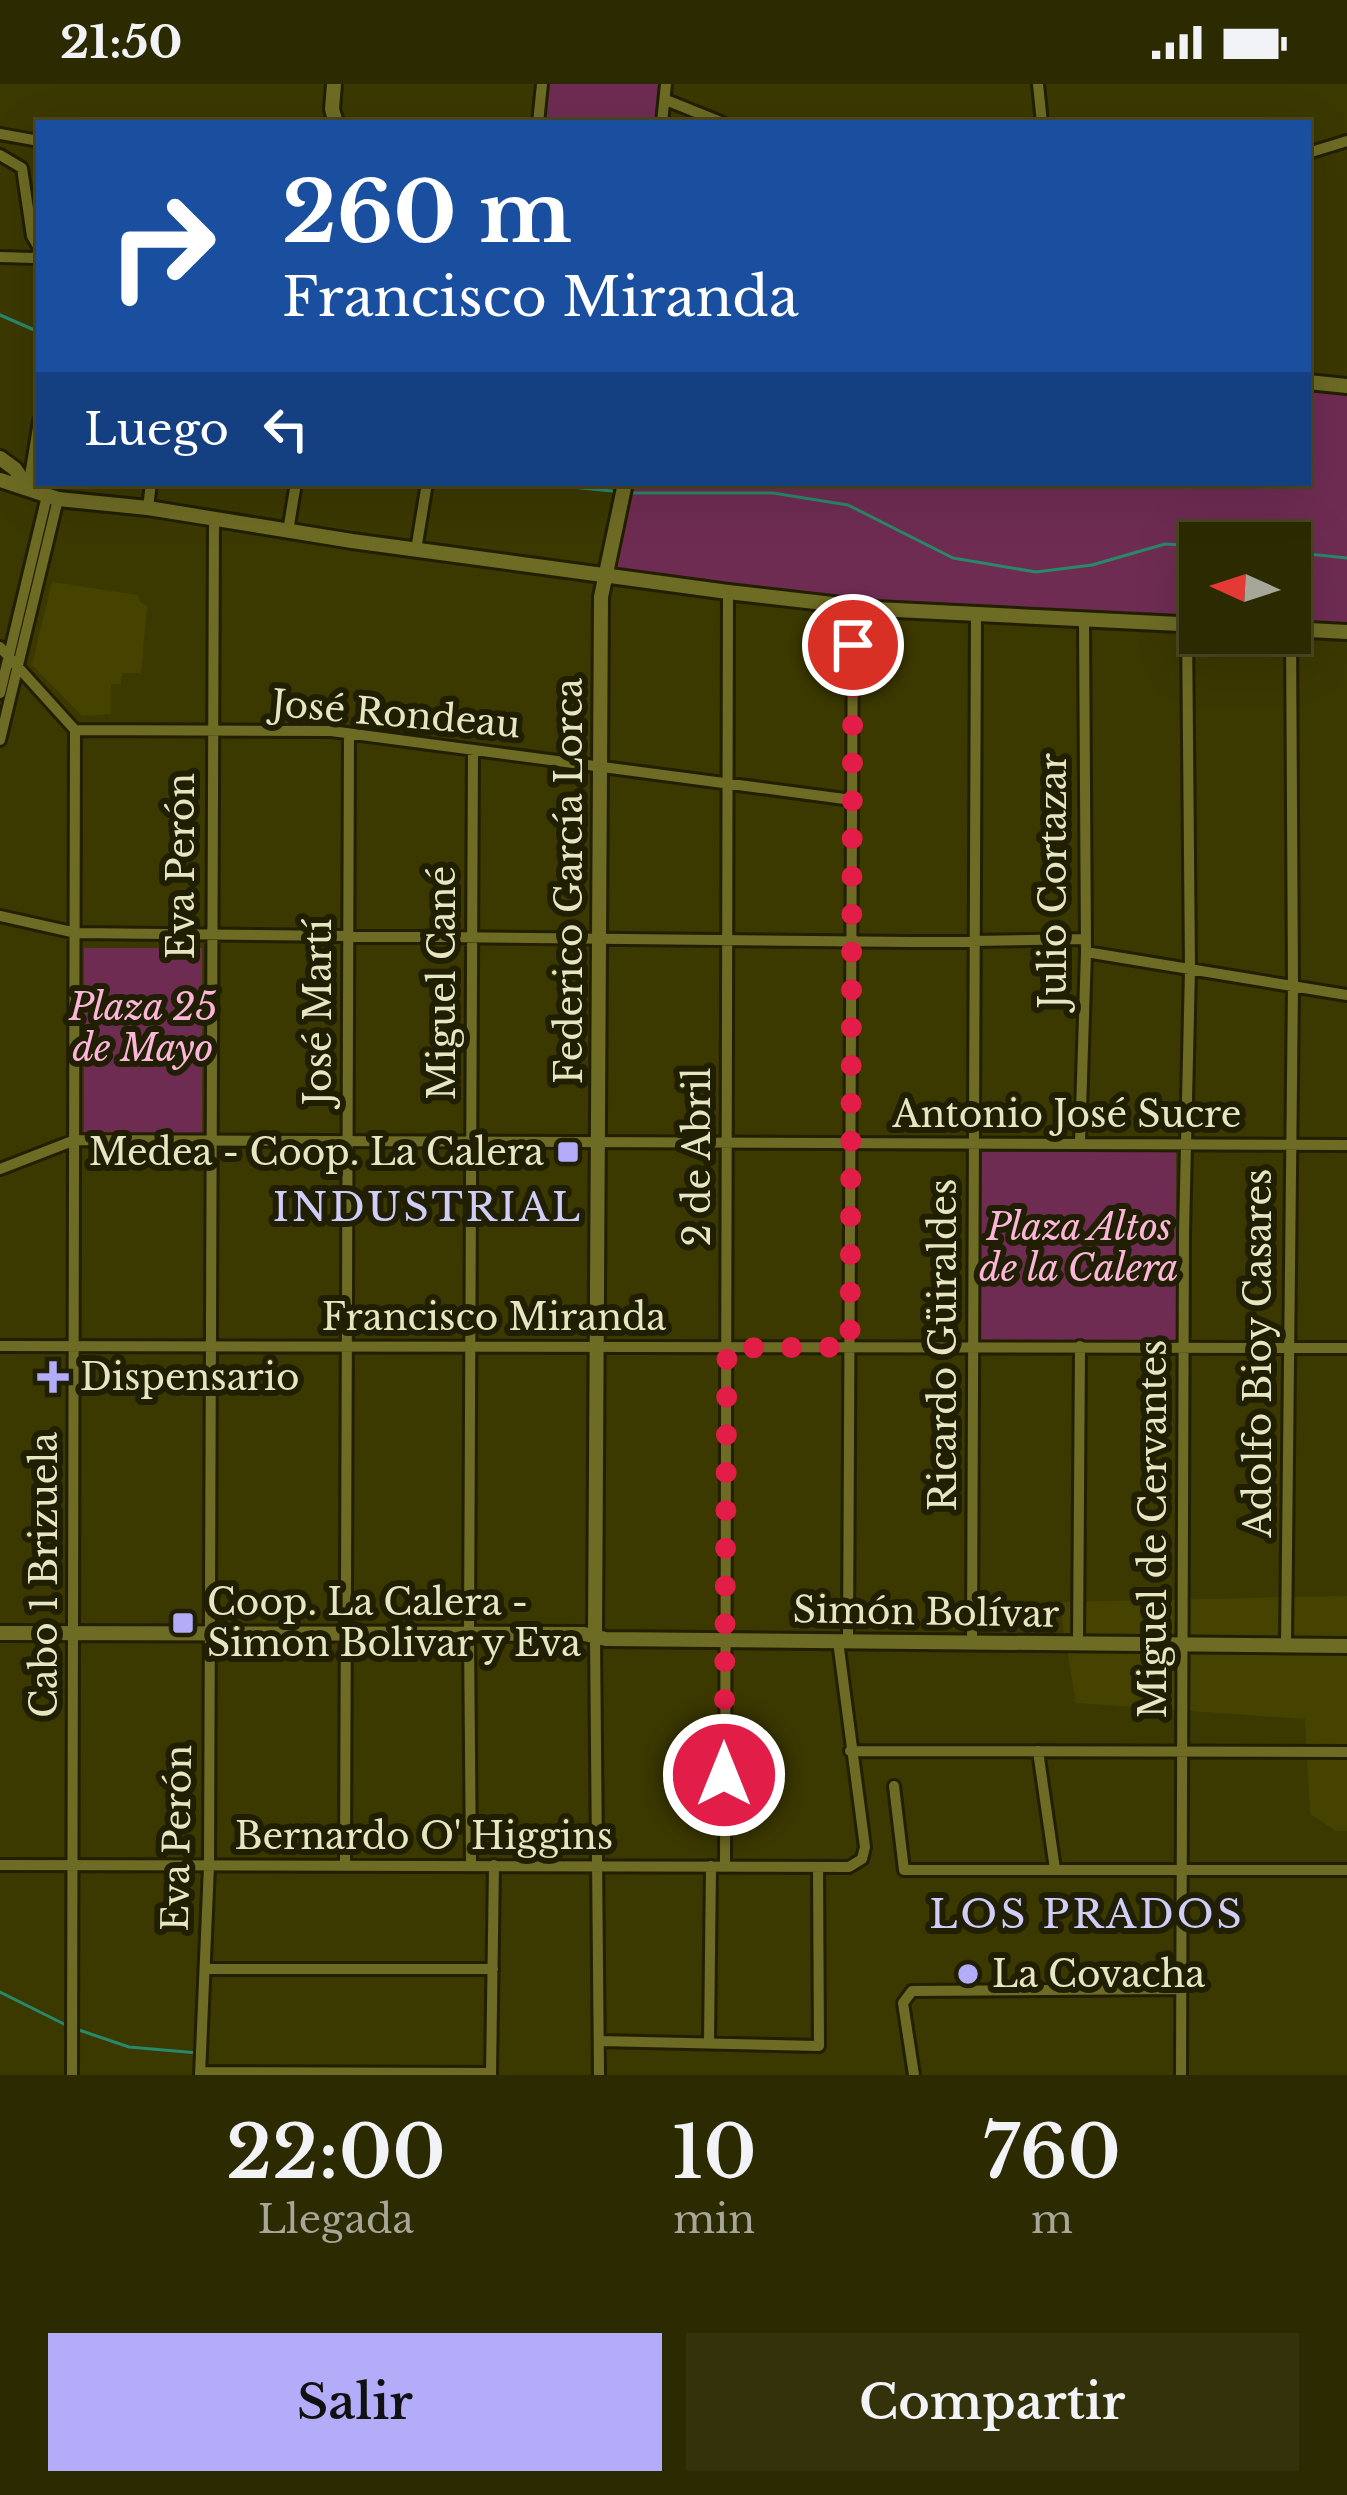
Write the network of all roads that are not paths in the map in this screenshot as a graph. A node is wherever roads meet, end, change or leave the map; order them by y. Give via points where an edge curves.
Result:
1 (334, 84) edge
2 (542, 84) edge
3 (666, 84) edge
4 (1038, 84) edge
5 (666, 100) junction
6 (336, 120) edge
7 (538, 120) edge
8 (663, 120) edge
9 (715, 120) edge
10 (1042, 120) edge
11 (0, 134) edge
12 (36, 140) edge
13 (1347, 141) edge
14 (1311, 152) edge
15 (0, 155) edge
16 (36, 245) edge
17 (36, 255) edge
18 (0, 257) edge
19 (1311, 382) edge
20 (1347, 386) edge
21 (36, 439) edge
22 (0, 458) edge
23 (0, 480) edge
24 (151, 486) edge
25 (296, 486) edge
26 (427, 486) edge
27 (624, 486) edge
28 (28, 488) junction
29 (53, 497) junction
30 (148, 508) junction
31 (214, 521) junction
32 (288, 531) junction
33 (416, 550) junction
34 (605, 576) junction
35 (728, 592) junction
36 (853, 606) junction
37 (976, 615) junction
38 (1084, 620) junction
39 (1179, 623) edge
40 (1311, 630) edge
41 (1347, 632) edge
42 (1194, 654) edge
43 (1290, 654) edge
44 (7, 660) edge
45 (0, 693) edge
46 (75, 730) junction
47 (211, 730) junction
48 (349, 734) junction
49 (0, 740) edge
50 (473, 750) junction
51 (599, 765) junction
52 (728, 784) junction
53 (852, 800) junction
54 (0, 916) edge
55 (76, 933) junction
56 (348, 934) junction
57 (211, 935) junction
58 (472, 937) junction
59 (599, 937) junction
60 (728, 938) junction
61 (977, 938) junction
62 (851, 940) junction
63 (1086, 945) junction
64 (1190, 969) junction
65 (1293, 986) junction
66 (1347, 995) edge
67 (75, 1140) junction
68 (211, 1141) junction
69 (348, 1141) junction
70 (598, 1142) junction
71 (470, 1143) junction
72 (728, 1143) junction
73 (974, 1143) junction
74 (1080, 1143) junction
75 (1186, 1143) junction
76 (851, 1144) junction
77 (1289, 1144) junction
78 (1347, 1145) edge
79 (0, 1169) edge
80 (0, 1346) edge
81 (75, 1346) junction
82 (347, 1346) junction
83 (1080, 1346) junction
84 (210, 1347) junction
85 (471, 1347) junction
86 (850, 1347) junction
87 (1184, 1347) junction
88 (1289, 1347) junction
89 (598, 1348) junction
90 (727, 1348) junction
91 (974, 1348) junction
92 (1347, 1348) edge
93 (73, 1632) junction
94 (0, 1633) edge
95 (208, 1634) junction
96 (346, 1634) junction
97 (469, 1634) junction
98 (595, 1636) junction
99 (723, 1640) junction
100 (843, 1642) junction
101 (972, 1643) junction
102 (1078, 1644) junction
103 (1182, 1644) junction
104 (1286, 1646) junction
105 (1347, 1646) edge
106 (1037, 1750) junction
107 (850, 1751) junction
108 (1182, 1752) junction
109 (1347, 1752) edge
110 (894, 1786) dead end
111 (0, 1865) edge
112 (73, 1865) junction
113 (472, 1865) junction
114 (494, 1865) junction
115 (208, 1866) junction
116 (345, 1866) junction
117 (718, 1866) junction
118 (598, 1867) junction
119 (818, 1867) junction
120 (1055, 1868) junction
121 (1182, 1870) junction
122 (1347, 1870) edge
123 (205, 1969) junction
124 (493, 1969) junction
125 (1181, 1989) junction
126 (599, 2041) junction
127 (709, 2043) junction
128 (200, 2073) edge
129 (311, 2073) edge
130 (491, 2074) edge
131 (72, 2075) edge
132 (599, 2075) edge
133 (914, 2075) edge
134 (1181, 2075) edge

1 - 6 street
2 - 7 street
3 - 5 street
4 - 10 street
5 - 8 street
5 - 9 street
11 - 12 street
13 - 14 street
15 - 16 street via 22,168
17 - 18 street
19 - 20 street
21 - 28 street
22 - 28 street
23 - 28 street
24 - 30 street
25 - 32 street
26 - 33 street
27 - 34 street, Federico García Lorca
28 - 29 street
29 - 30 street
29 - 44 street
30 - 31 street
31 - 32 street
31 - 47 street, Eva Perón
32 - 33 street
33 - 34 street
34 - 35 street
34 - 51 street, Federico García Lorca
35 - 36 street
35 - 52 street, 2 de Abril
36 - 37 street
36 - 53 street
37 - 38 street
37 - 61 street, Ricardo Güiraldes
38 - 39 street
38 - 63 street, Julio Cortazar
40 - 41 street
42 - 64 street, Miguel de Cervantes
43 - 65 street, Adolfo Bioy Casares
44 - 45 street
44 - 46 street
44 - 49 street
46 - 47 street, José Rondeau
46 - 55 street, Cabo 1 Brizuela
47 - 48 street, José Rondeau
47 - 57 street, Eva Perón
48 - 50 street, José Rondeau
48 - 56 street, José Martí
50 - 51 street, José Rondeau
50 - 58 street, Miguel Cané
51 - 52 street, José Rondeau
51 - 59 street, Federico García Lorca
52 - 53 street, José Rondeau
52 - 60 street, 2 de Abril
53 - 62 street
54 - 55 street
55 - 57 street
55 - 67 street, Cabo 1 Brizuela
56 - 57 street
56 - 58 street
56 - 69 street, José Martí
57 - 68 street, Eva Perón
58 - 59 street
58 - 71 street, Miguel Cané
59 - 60 street
59 - 70 street, Federico García Lorca
60 - 62 street
60 - 72 street, 2 de Abril
61 - 62 street
61 - 63 street
61 - 73 street, Ricardo Güiraldes
62 - 76 street
63 - 64 street
63 - 74 street, Julio Cortazar
64 - 65 street
64 - 75 street, Miguel de Cervantes
65 - 66 street
65 - 77 street, Adolfo Bioy Casares
67 - 68 street, Antonio José Sucre
67 - 79 street, Antonio José Sucre
67 - 81 street, Cabo 1 Brizuela
68 - 69 street, Antonio José Sucre
68 - 84 street, Eva Perón
69 - 71 street, Antonio José Sucre
69 - 82 street, José Martí
70 - 71 street, Antonio José Sucre
70 - 72 street, Antonio José Sucre
70 - 89 street, Federico García Lorca
71 - 85 street, Miguel Cané
72 - 76 street, Antonio José Sucre
72 - 90 street, 2 de Abril
73 - 74 street, Antonio José Sucre
73 - 76 street, Antonio José Sucre
73 - 91 street, Ricardo Güiraldes
74 - 75 street, Antonio José Sucre
75 - 77 street, Antonio José Sucre
75 - 87 street, Miguel de Cervantes
76 - 86 street
77 - 78 street, Antonio José Sucre
77 - 88 street, Adolfo Bioy Casares
80 - 81 street, Francisco Miranda
81 - 84 street, Francisco Miranda
81 - 93 street, Cabo 1 Brizuela
82 - 84 street, Francisco Miranda
82 - 85 street, Francisco Miranda
82 - 96 street, José Martí
83 - 87 street, Francisco Miranda
83 - 91 street, Francisco Miranda
83 - 102 street
84 - 95 street, Eva Perón
85 - 89 street, Francisco Miranda
85 - 97 street, Miguel Cané
86 - 90 street, Francisco Miranda
86 - 91 street, Francisco Miranda
86 - 100 street
87 - 88 street, Francisco Miranda
87 - 103 street, Miguel de Cervantes
88 - 92 street, Francisco Miranda
88 - 104 street, Adolfo Bioy Casares
89 - 90 street, Francisco Miranda
89 - 98 street, Federico García Lorca
90 - 99 street, 2 de Abril
91 - 101 street, Ricardo Güiraldes
93 - 94 street, Simón Bolívar
93 - 95 street, Simón Bolívar
93 - 112 street, Cabo 1 Brizuela
95 - 96 street, Simón Bolívar
95 - 115 street, Eva Perón
96 - 97 street, Simón Bolívar
96 - 116 street, José Martí
97 - 98 street, Simón Bolívar
97 - 113 street, Miguel Cané
98 - 99 street, Simón Bolívar
98 - 118 street, Federico García Lorca
99 - 100 street, Simón Bolívar
99 - 117 street, 2 de Abril
100 - 101 street, Simón Bolívar
100 - 107 street
101 - 102 street, Simón Bolívar
102 - 103 street, Simón Bolívar
103 - 104 street, Simón Bolívar
103 - 108 street, Miguel de Cervantes
104 - 105 street, Simón Bolívar
106 - 107 street
106 - 108 street
106 - 120 street
107 - 119 street, Bernardo O' Higgins via 862,1859
108 - 109 street
108 - 121 street, Miguel de Cervantes
110 - 120 street via 904,1870
111 - 112 street, Bernardo O' Higgins
112 - 115 street, Bernardo O' Higgins
112 - 131 street, Cabo 1 Brizuela
113 - 114 street, Bernardo O' Higgins
113 - 116 street, Bernardo O' Higgins
114 - 118 street, Bernardo O' Higgins
114 - 124 street
115 - 116 street, Bernardo O' Higgins
115 - 123 street, Eva Perón
117 - 118 street, Bernardo O' Higgins
117 - 119 street, Bernardo O' Higgins
117 - 127 street, 2 de Abril
118 - 126 street, Federico García Lorca
119 - 127 street via 819,2046
120 - 121 street
121 - 122 street
121 - 125 street, Miguel de Cervantes
123 - 124 street
123 - 128 street, Eva Perón
124 - 130 street
125 - 133 street via 912,1991 903,2003
125 - 134 street, Miguel de Cervantes
126 - 127 street
126 - 132 street, Federico García Lorca
128 - 129 street
129 - 130 street

